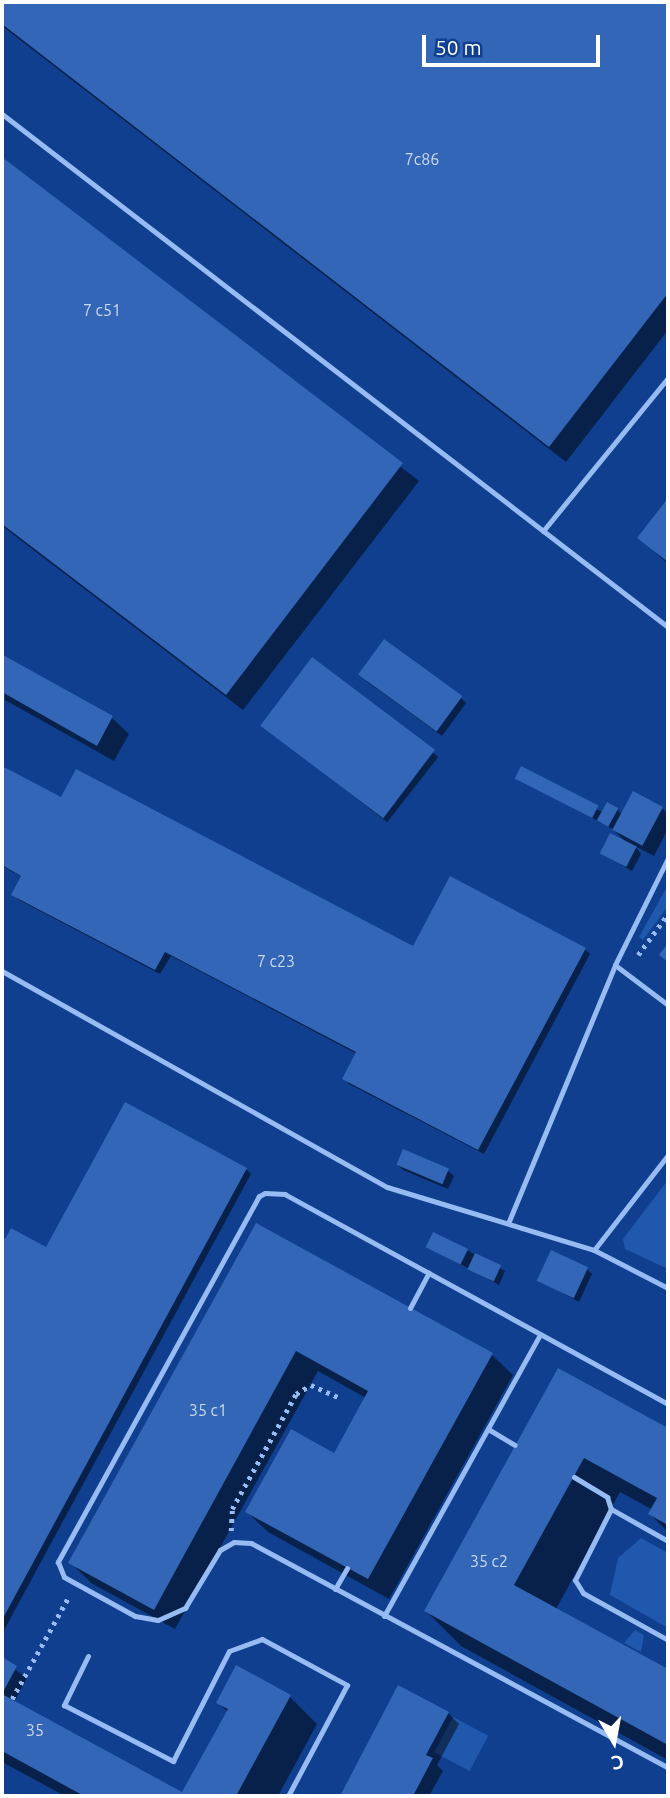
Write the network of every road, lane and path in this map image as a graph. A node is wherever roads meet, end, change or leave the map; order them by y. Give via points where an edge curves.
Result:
1 (2, 114) edge
2 (668, 378) edge
3 (543, 531) junction
4 (668, 627) edge
5 (668, 859) edge
6 (668, 914) edge
7 (615, 965) junction
8 (2, 971) edge
9 (625, 973) junction
10 (668, 1005) edge
11 (668, 1154) edge
12 (509, 1221) junction
13 (594, 1250) junction
14 (429, 1273) junction
15 (668, 1288) edge
16 (410, 1308) dead end
17 (540, 1334) junction
18 (340, 1398) dead end
19 (668, 1404) edge
20 (488, 1429) junction
21 (515, 1445) dead end
22 (574, 1477) dead end
23 (611, 1509) junction
24 (668, 1541) edge
25 (234, 1542) junction
26 (347, 1568) dead end
27 (76, 1584) junction
28 (335, 1589) junction
29 (384, 1616) junction
30 (668, 1640) edge
31 (88, 1656) dead end
32 (12, 1699) dead end
33 (668, 1768) edge
34 (288, 1796) edge

1 - 3 lane
2 - 3 lane
3 - 4 lane
5 - 7 lane
6 - 9 path
7 - 9 lane
7 - 12 lane
8 - 12 lane via 387,1187
9 - 10 lane
11 - 13 lane
12 - 13 lane
13 - 15 lane
14 - 16 lane
14 - 17 lane
14 - 27 lane via 285,1194 271,1191 258,1196 59,1557 60,1573
17 - 19 lane
17 - 20 lane
18 - 25 path via 310,1385 296,1394 232,1508
20 - 21 lane
20 - 29 lane
22 - 23 lane via 607,1497
23 - 24 lane
23 - 30 lane via 575,1574 576,1584 583,1593
25 - 27 lane via 220,1550 185,1608 167,1619 135,1616
25 - 28 lane via 251,1543
26 - 28 lane
27 - 32 path
28 - 29 lane
29 - 33 lane
31 - 34 lane via 64,1705 173,1761 229,1651 262,1639 347,1685

